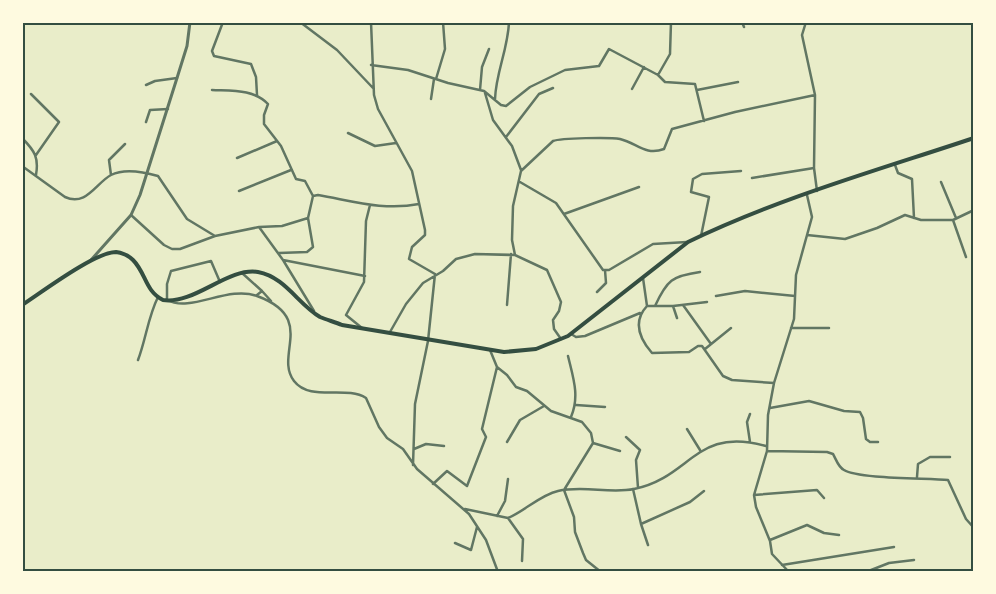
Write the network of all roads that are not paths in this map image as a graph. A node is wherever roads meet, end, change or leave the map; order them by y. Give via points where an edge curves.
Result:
1 (190, 22) edge
2 (223, 22) edge
3 (300, 22) edge
4 (372, 22) edge
5 (444, 22) edge
6 (509, 22) edge
7 (671, 22) edge
8 (742, 22) edge
9 (806, 22) edge
10 (744, 27) dead end
11 (489, 48) dead end
12 (371, 64) junction
13 (644, 67) junction
14 (658, 75) junction
15 (177, 78) junction
16 (435, 79) junction
17 (738, 82) dead end
18 (146, 85) dead end
19 (373, 88) junction
20 (553, 88) dead end
21 (632, 88) dead end
22 (212, 90) dead end
23 (697, 90) junction
24 (482, 91) junction
25 (31, 94) dead end
26 (257, 95) junction
27 (815, 95) junction
28 (495, 98) junction
29 (431, 99) dead end
30 (168, 109) junction
31 (704, 121) junction
32 (146, 122) dead end
33 (348, 133) dead end
34 (506, 137) junction
35 (22, 138) edge
36 (974, 138) edge
37 (277, 142) junction
38 (396, 143) junction
39 (125, 144) dead end
40 (36, 155) junction
41 (237, 158) dead end
42 (895, 164) junction
43 (22, 166) edge
44 (814, 168) junction
45 (291, 170) junction
46 (521, 171) junction
47 (742, 172) dead end
48 (147, 173) junction
49 (111, 175) junction
50 (36, 176) junction
51 (752, 178) dead end
52 (520, 182) junction
53 (940, 182) dead end
54 (640, 187) dead end
55 (239, 191) dead end
56 (817, 191) junction
57 (807, 195) junction
58 (313, 196) junction
59 (419, 204) junction
60 (370, 205) junction
61 (974, 210) edge
62 (131, 214) junction
63 (564, 214) junction
64 (308, 218) junction
65 (914, 218) junction
66 (956, 218) junction
67 (952, 220) junction
68 (259, 227) junction
69 (808, 235) junction
70 (215, 236) junction
71 (701, 236) junction
72 (688, 242) junction
73 (278, 253) junction
74 (513, 255) junction
75 (966, 257) dead end
76 (283, 260) junction
77 (87, 263) junction
78 (605, 270) junction
79 (700, 272) dead end
80 (242, 273) junction
81 (435, 274) junction
82 (365, 276) junction
83 (643, 278) junction
84 (221, 282) junction
85 (262, 291) junction
86 (597, 292) dead end
87 (256, 296) junction
88 (716, 296) dead end
89 (795, 296) junction
90 (158, 297) junction
91 (167, 300) junction
92 (271, 302) junction
93 (706, 302) dead end
94 (22, 305) edge
95 (507, 305) dead end
96 (683, 305) junction
97 (647, 306) junction
98 (655, 306) junction
99 (673, 306) junction
100 (314, 312) junction
101 (641, 312) junction
102 (677, 318) dead end
103 (731, 328) dead end
104 (791, 328) junction
105 (829, 328) dead end
106 (363, 329) junction
107 (390, 332) junction
108 (571, 333) junction
109 (561, 339) junction
110 (428, 341) junction
111 (711, 344) junction
112 (490, 350) junction
113 (705, 350) junction
114 (568, 356) dead end
115 (138, 360) dead end
116 (497, 367) junction
117 (774, 383) junction
118 (576, 405) junction
119 (545, 406) junction
120 (605, 407) dead end
121 (770, 408) junction
122 (750, 414) dead end
123 (572, 417) junction
124 (687, 429) dead end
125 (626, 437) dead end
126 (506, 442) dead end
127 (750, 442) junction
128 (878, 442) dead end
129 (594, 443) junction
130 (444, 446) dead end
131 (766, 446) junction
132 (414, 449) junction
133 (700, 450) junction
134 (620, 451) dead end
135 (767, 451) junction
136 (950, 457) dead end
137 (413, 465) junction
138 (917, 477) junction
139 (508, 479) dead end
140 (433, 484) junction
141 (638, 488) junction
142 (633, 489) junction
143 (564, 490) junction
144 (704, 490) dead end
145 (754, 495) junction
146 (824, 498) dead end
147 (463, 509) junction
148 (497, 516) junction
149 (508, 518) junction
150 (641, 524) junction
151 (477, 527) junction
152 (973, 527) edge
153 (839, 535) dead end
154 (770, 540) junction
155 (455, 543) dead end
156 (648, 545) dead end
157 (894, 547) dead end
158 (914, 560) dead end
159 (522, 562) dead end
160 (781, 565) junction
161 (498, 572) edge
162 (602, 572) edge
163 (789, 572) edge
164 (866, 572) edge

1 - 15 street
2 - 26 street via 212,51 214,56 251,64
3 - 19 street via 337,50
4 - 12 street
5 - 16 street via 445,49
6 - 28 street via 495,84
7 - 14 street via 670,54
8 - 10 street
9 - 27 street via 802,43
11 - 24 street via 482,67
12 - 16 street via 408,70
12 - 19 street
13 - 14 street
13 - 21 street
13 - 28 street via 609,49 597,67 566,70 530,87 506,106
14 - 23 street via 664,82 695,84
15 - 18 street
15 - 30 street
16 - 24 street
16 - 29 street
17 - 23 street
19 - 38 street via 378,109
20 - 34 street via 539,94
22 - 26 street
23 - 31 street
24 - 28 street
24 - 34 street via 493,120
25 - 40 street via 59,122
26 - 37 street via 268,104 263,121
27 - 31 street
27 - 44 street
30 - 32 street via 150,110
30 - 48 street
31 - 46 street via 672,129 664,150 658,152 644,151 619,139 556,140
33 - 38 street via 375,146
34 - 46 street
35 - 40 street
36 - 42 main road
37 - 41 street
37 - 45 street
38 - 59 street via 412,171
39 - 49 street via 109,160
40 - 50 street
42 - 56 main road
42 - 65 street via 898,173 912,179
43 - 50 street
44 - 51 street
44 - 56 street
45 - 55 street
45 - 58 street via 296,179 305,180
46 - 52 street
47 - 71 street via 702,174 693,179 691,192 709,197
48 - 49 street
48 - 62 street
48 - 70 street via 158,176 187,219
49 - 50 street via 87,196 74,200
52 - 63 street via 551,199
52 - 74 street via 513,206
53 - 66 street
54 - 63 street
56 - 57 main road
57 - 69 street via 812,217
57 - 71 main road
58 - 60 street
58 - 64 street
59 - 60 street via 398,208
59 - 81 street via 425,236 412,247 409,259
60 - 82 street via 366,221
61 - 66 street
62 - 70 street via 172,249
62 - 77 street
63 - 78 street
64 - 68 street via 282,226
64 - 73 street via 313,247 307,252
65 - 67 street
65 - 69 street via 905,215 845,239
66 - 67 street
67 - 75 street
68 - 70 street
68 - 73 street
69 - 89 street via 796,275
71 - 72 main road
72 - 78 street via 653,244
72 - 83 main road
73 - 76 street
74 - 81 street via 466,256
74 - 95 street
74 - 109 street via 541,266 552,278 561,302 553,320 554,329
76 - 82 street
76 - 100 street
77 - 90 main road via 110,253 125,254 137,264 148,288
77 - 94 main road
78 - 86 street via 606,283
79 - 98 street via 679,275 667,283
80 - 84 main road
80 - 85 street
80 - 100 main road via 257,272 276,278
81 - 107 street via 411,297
81 - 110 street
82 - 106 street via 346,316
83 - 97 street
83 - 108 main road
84 - 91 main road
84 - 91 street via 211,261 182,267 171,271
85 - 87 street
85 - 92 street
87 - 91 street via 229,294 181,304
87 - 92 street
88 - 89 street via 745,291
89 - 104 street
90 - 91 main road
90 - 115 street
92 - 137 street via 289,324 288,364 296,384 310,390 356,394 366,398 379,427 387,438 404,449
93 - 96 street
96 - 99 street
96 - 111 street
97 - 98 street
97 - 101 street
98 - 99 street
99 - 102 street
100 - 106 main road via 325,319
101 - 108 street via 585,336 576,337
101 - 113 street via 639,332 652,352 689,352 698,346
103 - 111 street
104 - 105 street
104 - 117 street
106 - 107 main road
107 - 110 main road
108 - 109 main road
109 - 112 main road via 524,352
110 - 112 main road
110 - 132 street via 415,404
111 - 113 street
112 - 116 street
113 - 117 street via 723,376 732,380
114 - 118 street
116 - 119 street via 516,387 527,391
116 - 140 street via 482,429 486,436 467,486 447,471
117 - 121 street
118 - 120 street
118 - 123 street
119 - 123 street
119 - 126 street via 520,420
121 - 128 street via 809,401 860,412 866,439
121 - 131 street
122 - 127 street via 747,422
123 - 129 street via 587,427
124 - 133 street
125 - 141 street via 640,450 636,460
127 - 131 street
127 - 133 street via 729,442
129 - 134 street
129 - 143 street
130 - 132 street via 426,444
131 - 135 street
132 - 137 street
133 - 141 street via 669,476
135 - 138 street via 827,452 833,454 839,466 849,472
135 - 145 street
136 - 138 street via 922,460 918,464
137 - 140 street
138 - 152 street via 948,480
139 - 148 street via 505,501
140 - 147 street
141 - 142 street
142 - 143 street
142 - 150 street
143 - 149 street via 550,494
143 - 162 street via 586,560
144 - 150 street via 690,502
145 - 146 street via 816,490
145 - 154 street via 760,520
147 - 148 street
147 - 151 street
148 - 149 street
149 - 159 street via 523,539
150 - 156 street
151 - 155 street via 471,550
151 - 161 street via 486,540
153 - 154 street via 807,526
154 - 160 street via 772,554
157 - 160 street
158 - 164 street via 889,563
160 - 163 street

